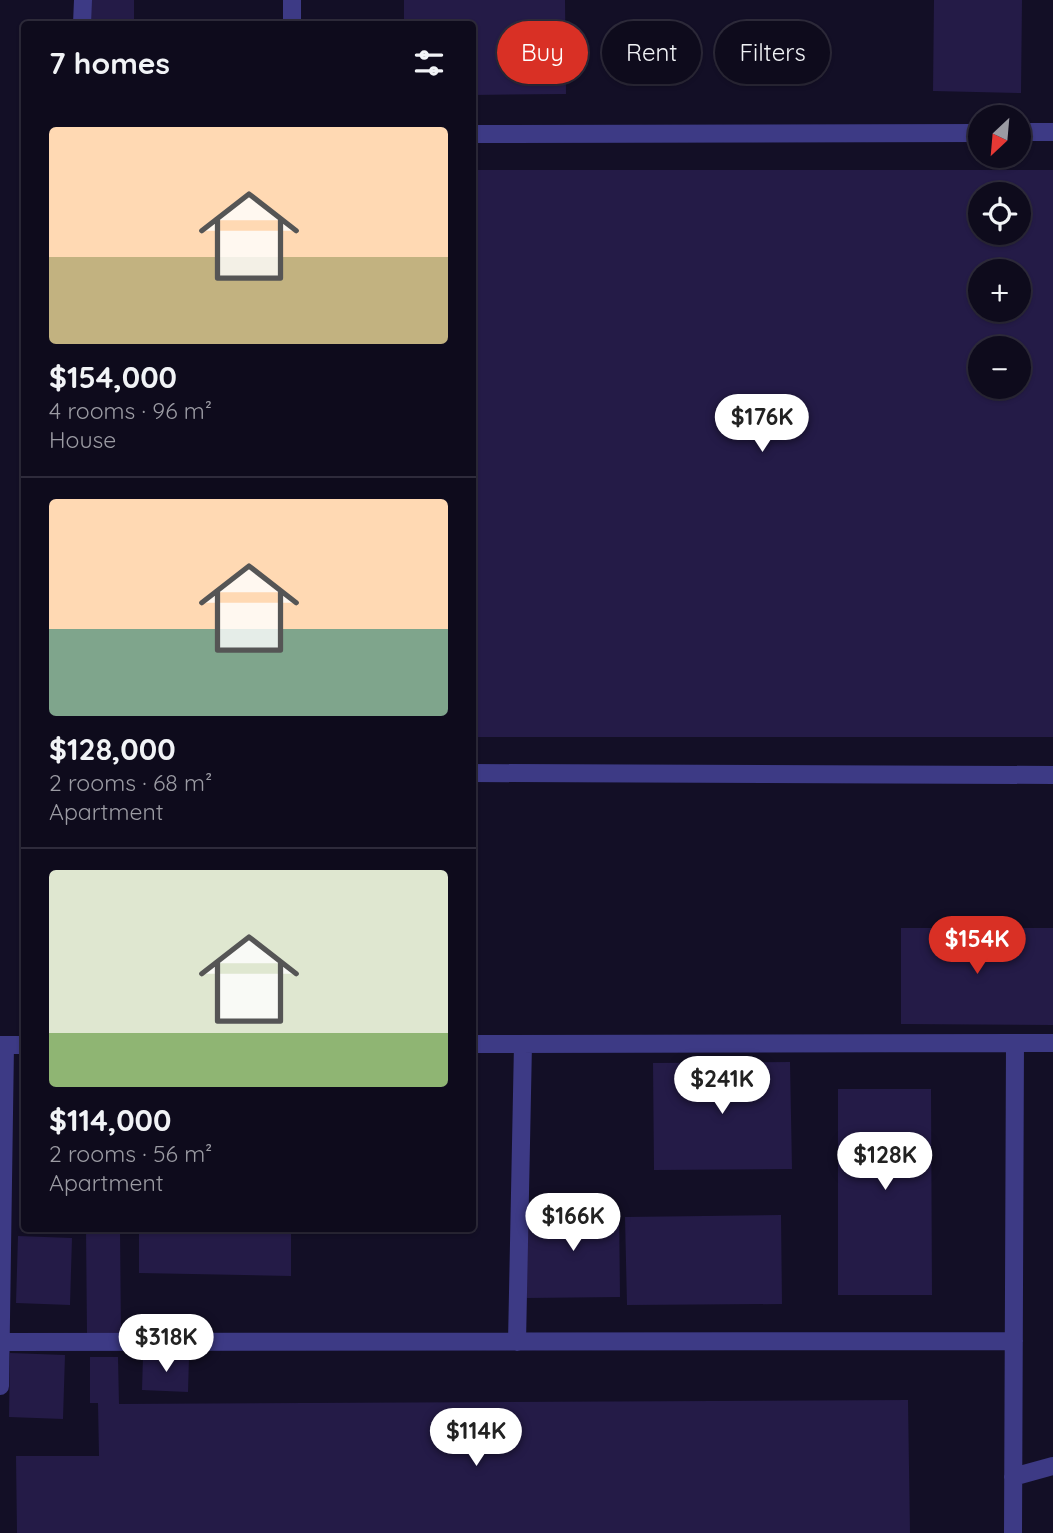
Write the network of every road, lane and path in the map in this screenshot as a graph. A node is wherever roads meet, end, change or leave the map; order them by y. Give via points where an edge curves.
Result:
1 (83, 0) edge
2 (292, 0) edge
3 (82, 21) edge
4 (292, 21) edge
5 (1031, 132) edge
6 (1053, 132) edge
7 (968, 133) edge
8 (476, 134) edge
9 (476, 773) edge
10 (1053, 775) edge
11 (1015, 1043) junction
12 (1053, 1043) edge
13 (476, 1044) edge
14 (523, 1044) junction
15 (2, 1045) edge
16 (21, 1045) edge
17 (1014, 1341) junction
18 (0, 1342) edge
19 (517, 1342) junction
20 (0, 1386) edge
21 (1053, 1466) edge
22 (1013, 1477) junction
23 (1013, 1533) edge

1 - 3 lane
2 - 4 lane
5 - 6 lane
7 - 8 lane
9 - 10 lane
11 - 12 lane
11 - 14 lane
11 - 17 lane
13 - 14 lane
14 - 19 lane
15 - 16 lane
15 - 18 lane
17 - 19 lane
17 - 22 lane
18 - 19 lane
18 - 20 lane
21 - 22 lane
22 - 23 lane

